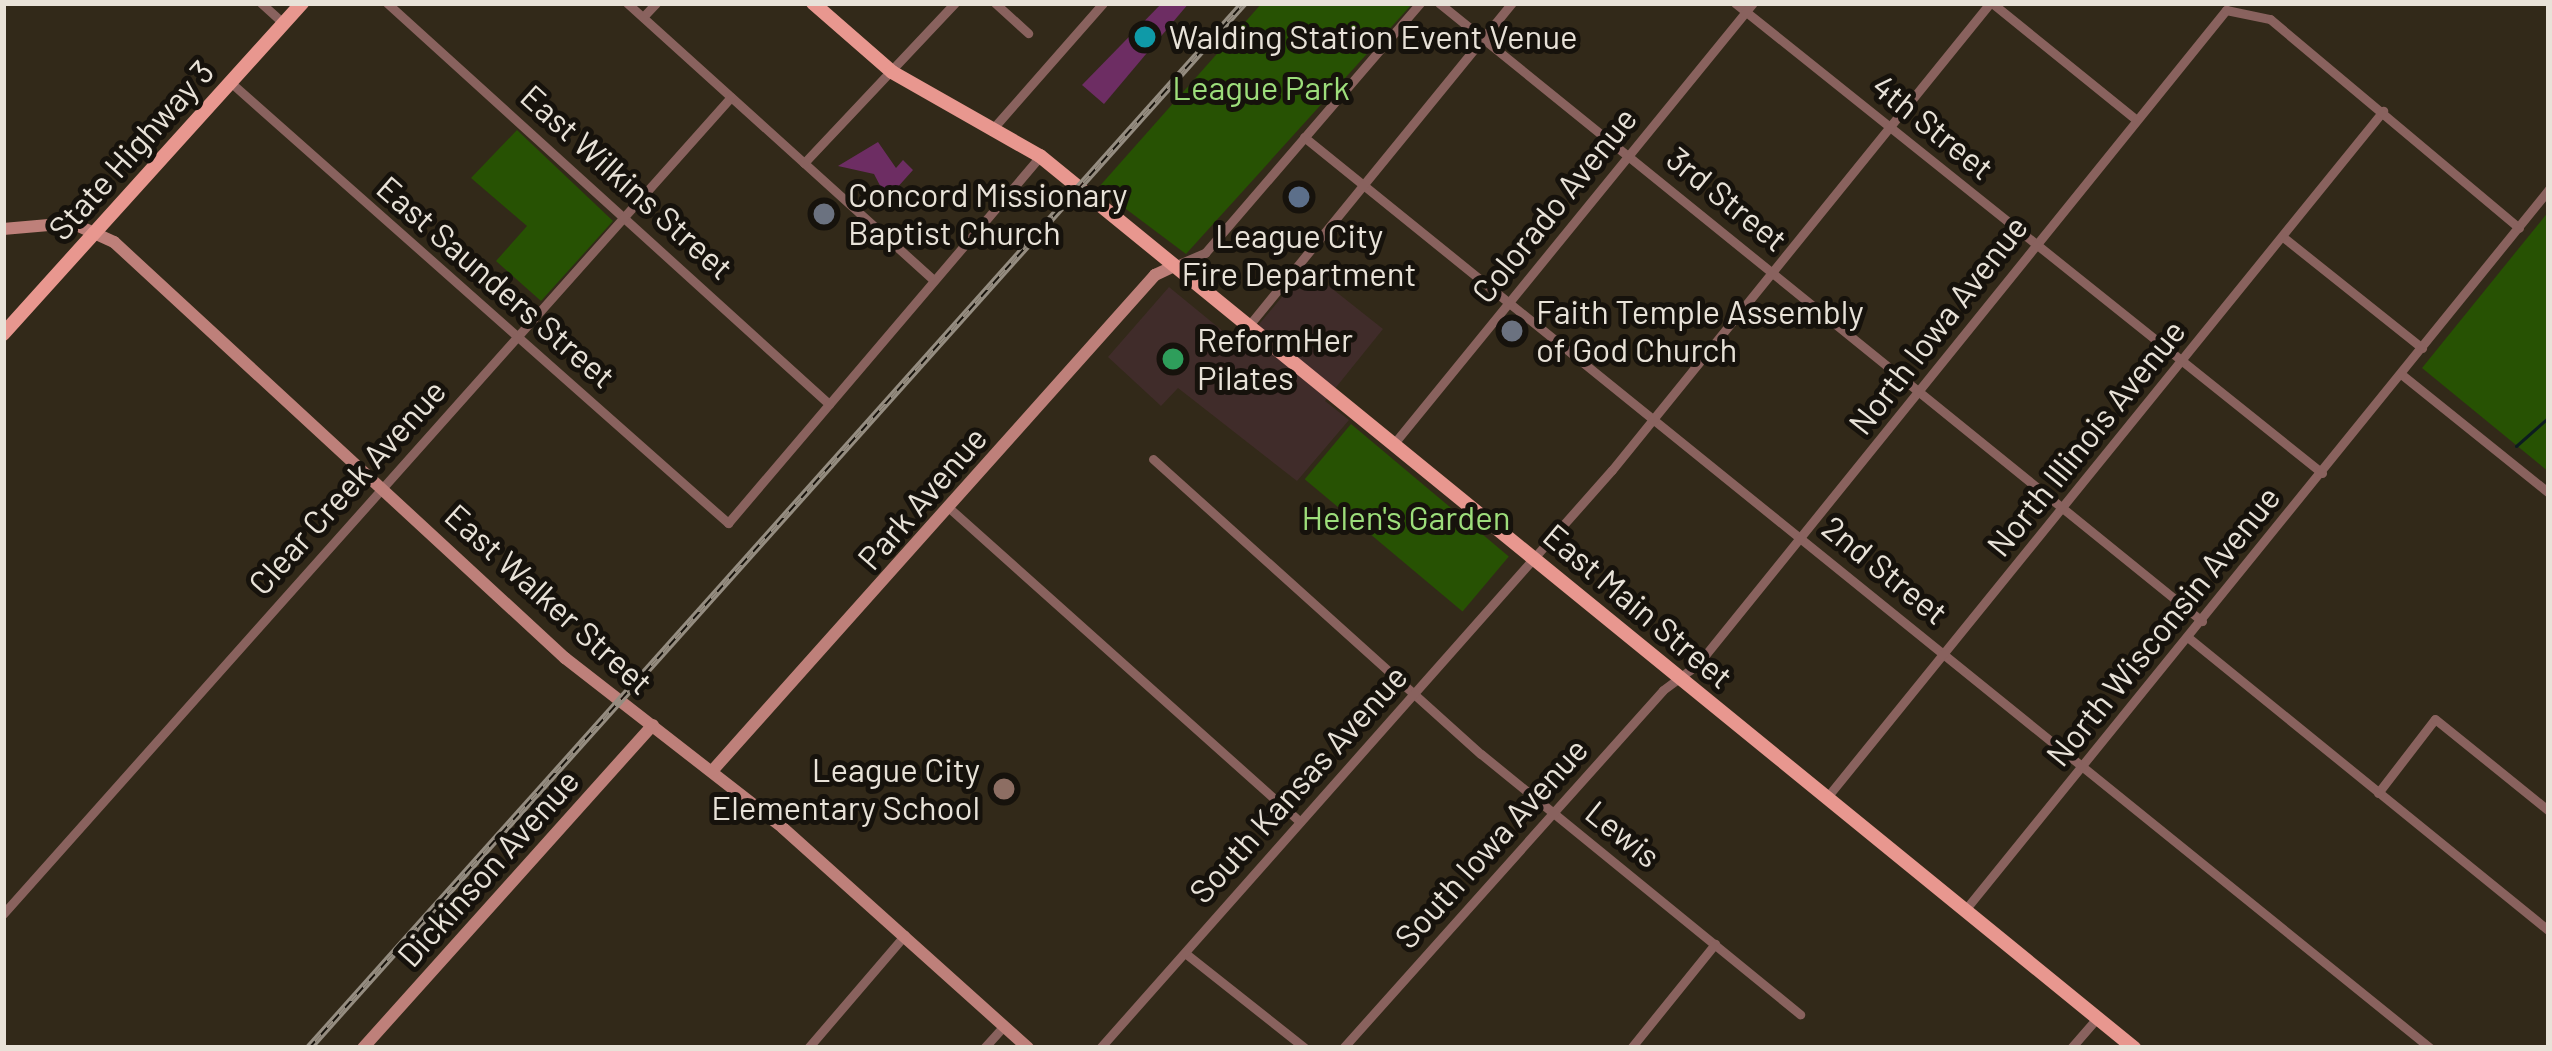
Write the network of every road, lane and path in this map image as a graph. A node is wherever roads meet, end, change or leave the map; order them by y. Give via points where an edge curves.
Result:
1 (261, 3) edge
2 (302, 3) edge
3 (387, 3) edge
4 (627, 3) edge
5 (656, 3) edge
6 (813, 3) edge
7 (955, 3) edge
8 (995, 3) edge
9 (1102, 3) edge
10 (1420, 3) edge
11 (1439, 3) edge
12 (1512, 3) edge
13 (1735, 3) edge
14 (1991, 3) edge
15 (2244, 6) edge
16 (1750, 7) edge
17 (643, 17) junction
18 (283, 23) junction
19 (1028, 32) dead end
20 (1483, 39) junction
21 (892, 73) junction
22 (229, 81) junction
23 (731, 97) junction
24 (2383, 111) junction
25 (2135, 119) junction
26 (996, 125) junction
27 (1891, 128) junction
28 (1304, 137) junction
29 (1040, 156) junction
30 (1629, 156) junction
31 (804, 163) junction
32 (1365, 186) junction
33 (2549, 189) edge
34 (626, 217) junction
35 (2519, 227) junction
36 (3, 229) edge
37 (95, 231) junction
38 (2283, 237) junction
39 (2036, 244) junction
40 (1174, 266) junction
41 (1774, 272) junction
42 (934, 280) junction
43 (1509, 302) junction
44 (1250, 324) junction
45 (3, 334) edge
46 (518, 337) junction
47 (2422, 348) junction
48 (2183, 362) junction
49 (2401, 374) junction
50 (1920, 390) junction
51 (829, 404) junction
52 (1654, 418) junction
53 (1396, 441) junction
54 (1154, 459) dead end
55 (2322, 472) junction
56 (383, 486) junction
57 (2549, 493) edge
58 (948, 507) junction
59 (2064, 508) junction
60 (1800, 536) junction
61 (1537, 557) junction
62 (2202, 621) junction
63 (2190, 639) junction
64 (1945, 654) junction
65 (1681, 676) junction
66 (1416, 692) junction
67 (653, 725) junction
68 (2086, 767) junction
69 (713, 770) junction
70 (2378, 793) junction
71 (1828, 796) junction
72 (2549, 811) edge
73 (1555, 813) junction
74 (1300, 822) junction
75 (1965, 910) junction
76 (3, 914) edge
77 (2549, 931) edge
78 (905, 935) junction
79 (1715, 944) junction
80 (1185, 953) junction
81 (1800, 1014) dead end
82 (2097, 1018) junction
83 (1003, 1027) junction
84 (2072, 1046) edge
85 (363, 1048) edge
86 (808, 1048) edge
87 (984, 1048) edge
88 (1028, 1048) edge
89 (1100, 1048) edge
90 (1305, 1048) edge
91 (1343, 1048) edge
92 (1631, 1048) edge
93 (2134, 1048) edge
94 (2430, 1048) edge

1 - 18 street
2 - 18 main road, State Highway 3
3 - 34 street, East Wilkins Street
4 - 17 street
5 - 17 street
6 - 21 main road, East Main Street
7 - 21 street
8 - 19 street
9 - 26 street
10 - 28 street
11 - 20 street, 3rd Street
12 - 20 street
13 - 16 street, 4th Street
14 - 25 street
14 - 27 street, South Kansas Avenue
15 - 24 street
15 - 25 street, North Iowa Avenue via 2214,21
16 - 27 street, 4th Street
16 - 30 street, Colorado Avenue
17 - 23 street
18 - 22 main road, State Highway 3
20 - 30 street, 3rd Street
20 - 32 street
21 - 26 main road, East Main Street
21 - 31 street
22 - 37 main road, State Highway 3
22 - 46 street, East Saunders Street
23 - 31 street
23 - 34 street, Clear Creek Avenue
24 - 35 street
24 - 38 street, North Illinois Avenue
25 - 39 street, North Iowa Avenue
26 - 29 main road, East Main Street
27 - 39 street, 4th Street
27 - 41 street, South Kansas Avenue
28 - 32 street, 2nd Street
28 - 40 street via 1204,253
29 - 40 main road, East Main Street
29 - 42 street
30 - 41 street, 3rd Street
30 - 43 street, Colorado Avenue
31 - 42 street
32 - 43 street, 2nd Street
32 - 44 street
33 - 35 street
34 - 46 street, Clear Creek Avenue
34 - 51 street, East Wilkins Street
35 - 47 street
36 - 37 street via 47,220
37 - 45 main road, State Highway 3
37 - 56 street, East Walker Street
38 - 47 street
38 - 48 street, North Illinois Avenue
39 - 48 street, 4th Street
39 - 50 street, North Iowa Avenue
40 - 44 main road, East Main Street
40 - 58 street, Park Avenue via 1156,275
41 - 50 street, 3rd Street
41 - 52 street, South Kansas Avenue
42 - 51 street
43 - 52 street, 2nd Street
43 - 53 street, Colorado Avenue
44 - 53 main road, East Main Street
46 - 51 street, East Saunders Street via 728,524
46 - 56 street, Clear Creek Avenue
47 - 49 street, North Wisconsin Avenue
48 - 55 street, 4th Street
48 - 59 street, North Illinois Avenue
49 - 55 street, North Wisconsin Avenue
49 - 57 street
50 - 59 street, 3rd Street
50 - 60 street, North Iowa Avenue
52 - 60 street, 2nd Street
52 - 61 street, South Kansas Avenue
53 - 61 main road, East Main Street
54 - 66 street, Lewis
55 - 62 street, North Wisconsin Avenue
56 - 67 street, East Walker Street via 565,658
56 - 76 street, Clear Creek Avenue
58 - 69 street, Park Avenue
58 - 74 street
59 - 62 street, 3rd Street
59 - 64 street, North Illinois Avenue
60 - 64 street, 2nd Street
60 - 65 street, North Iowa Avenue
61 - 65 main road, East Main Street
61 - 66 street, South Kansas Avenue
62 - 63 street, North Wisconsin Avenue
63 - 68 street, North Wisconsin Avenue
63 - 70 street
64 - 68 street, 2nd Street
64 - 71 street, North Illinois Avenue
65 - 71 main road, East Main Street
65 - 73 street, South Iowa Avenue
66 - 73 street, Lewis
66 - 74 street, South Kansas Avenue
67 - 69 street, East Walker Street
67 - 85 street, Dickinson Avenue
68 - 75 street, North Wisconsin Avenue
68 - 94 street, 2nd Street
69 - 78 street, East Walker Street
70 - 72 street via 2435,719
70 - 77 street
71 - 75 main road, East Main Street
73 - 79 street, Lewis
73 - 91 street, South Iowa Avenue
74 - 80 street, South Kansas Avenue
75 - 82 main road, East Main Street
78 - 83 street, East Walker Street
78 - 86 street
79 - 81 street, Lewis
79 - 92 street
80 - 89 street, South Kansas Avenue
80 - 90 street
82 - 84 street
82 - 93 main road, East Main Street
83 - 87 street
83 - 88 street, East Walker Street

